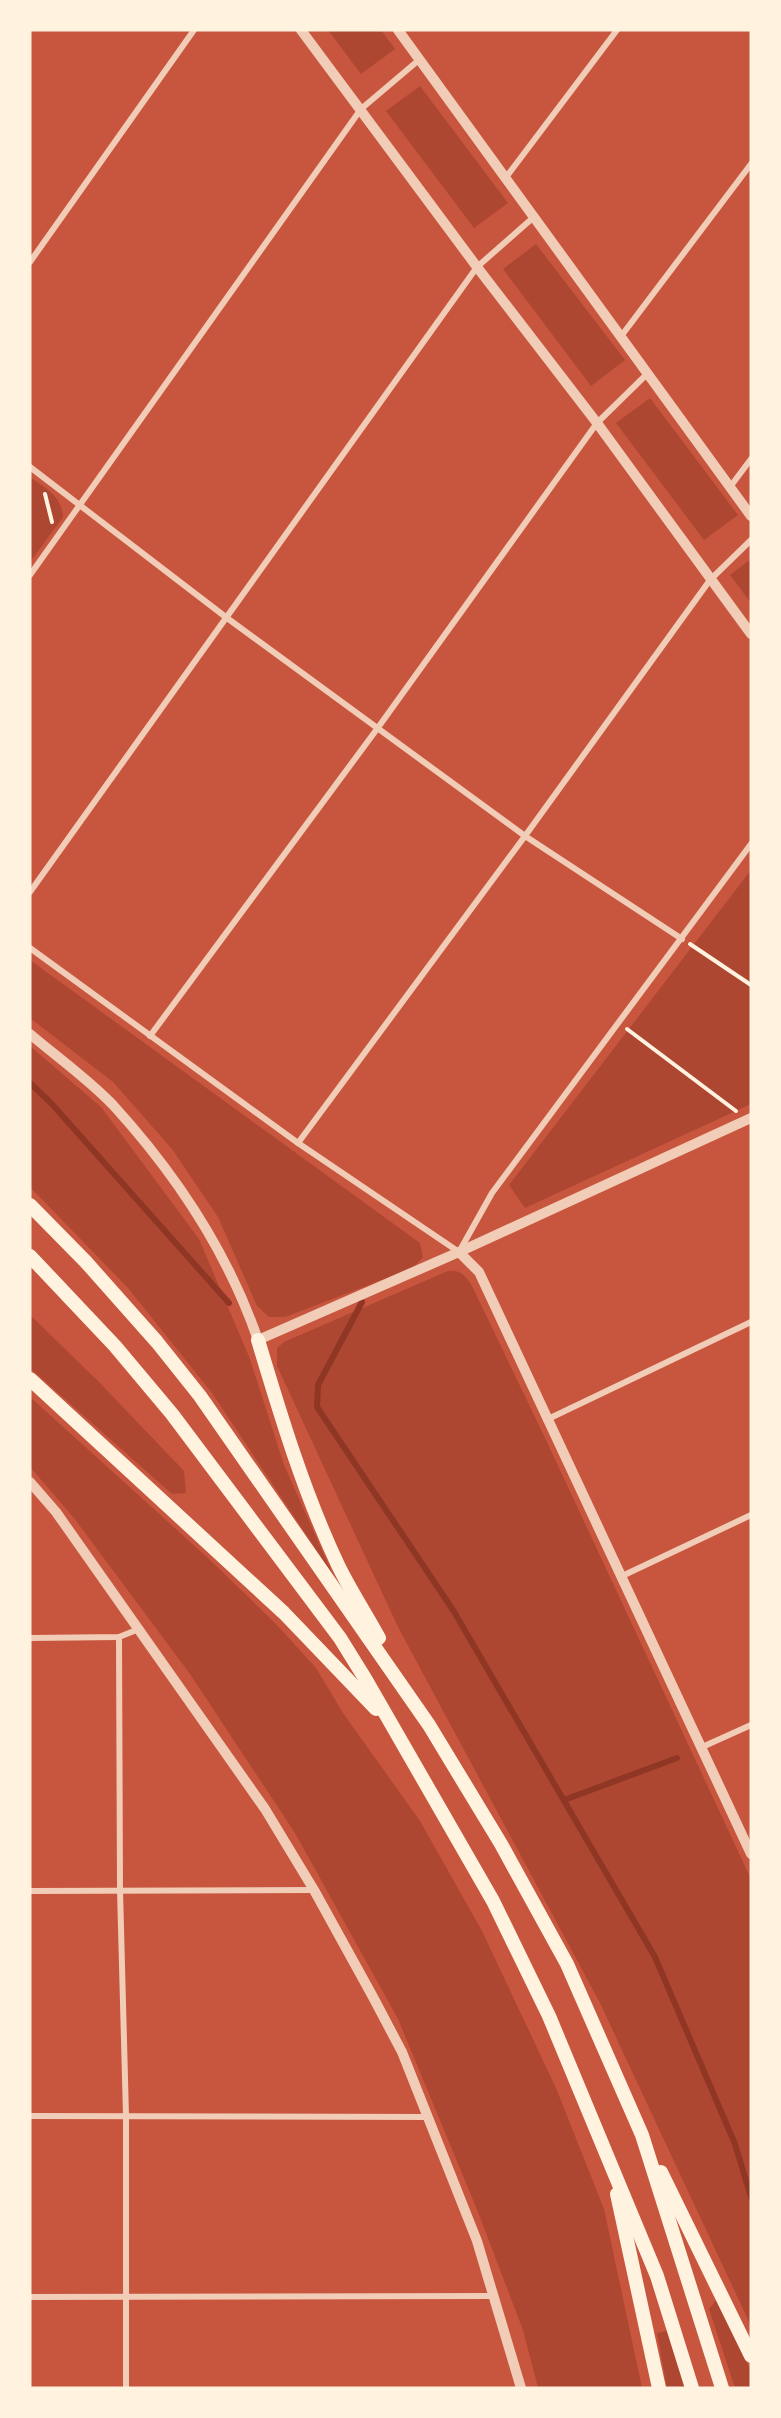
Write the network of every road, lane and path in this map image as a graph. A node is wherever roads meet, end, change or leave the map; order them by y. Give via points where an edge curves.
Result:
1 (194, 30) edge
2 (302, 30) edge
3 (398, 30) edge
4 (617, 30) edge
5 (420, 59) junction
6 (361, 109) junction
7 (751, 164) edge
8 (507, 176) junction
9 (535, 216) junction
10 (30, 262) edge
11 (477, 267) junction
12 (622, 335) junction
13 (647, 374) junction
14 (597, 423) junction
15 (751, 459) edge
16 (30, 467) edge
17 (730, 487) junction
18 (37, 489) dead end
19 (80, 505) junction
20 (751, 516) edge
21 (47, 528) dead end
22 (751, 540) edge
23 (30, 576) edge
24 (710, 580) junction
25 (227, 618) junction
26 (751, 634) edge
27 (377, 729) junction
28 (525, 836) junction
29 (751, 844) edge
30 (30, 892) edge
31 (682, 939) junction
32 (30, 948) edge
33 (751, 985) edge
34 (619, 1023) junction
35 (30, 1034) edge
36 (150, 1036) junction
37 (750, 1119) edge
38 (298, 1143) junction
39 (30, 1205) edge
40 (459, 1252) junction
41 (30, 1256) edge
42 (751, 1322) edge
43 (258, 1340) junction
44 (30, 1379) edge
45 (546, 1420) junction
46 (30, 1482) edge
47 (751, 1515) edge
48 (620, 1577) junction
49 (139, 1629) junction
50 (119, 1637) junction
51 (30, 1638) edge
52 (429, 1725) junction
53 (751, 1725) edge
54 (393, 1728) junction
55 (700, 1749) junction
56 (751, 1854) edge
57 (120, 1890) junction
58 (314, 1890) junction
59 (30, 1891) edge
60 (30, 2116) edge
61 (126, 2116) junction
62 (429, 2117) junction
63 (642, 2134) junction
64 (608, 2154) junction
65 (494, 2296) junction
66 (30, 2297) edge
67 (126, 2297) junction
68 (751, 2356) edge
69 (126, 2388) edge
70 (521, 2388) edge
71 (659, 2388) edge
72 (692, 2388) edge
73 (722, 2388) edge

1 - 10 street
2 - 6 street
3 - 5 street
4 - 8 street
5 - 6 street
5 - 8 street
6 - 11 street
6 - 19 street
7 - 12 street
8 - 9 street
9 - 11 street
9 - 12 street
11 - 14 street
11 - 25 street
12 - 13 street
13 - 14 street
13 - 17 street
14 - 24 street
14 - 27 street
15 - 17 street
16 - 19 street
17 - 20 street
18 - 21 path via 45,494 52,521
19 - 23 street
19 - 25 street
22 - 24 street
24 - 26 street
24 - 28 street
25 - 27 street
25 - 30 street
27 - 28 street
27 - 36 street
28 - 31 street
28 - 38 street
29 - 31 street
31 - 33 path
31 - 34 street
32 - 36 street
34 - 37 path
34 - 40 street via 484,1205
35 - 43 street via 111,1104 162,1164 200,1218 247,1308
36 - 38 street
37 - 40 street
38 - 40 street
39 - 52 highway via 86,1262 200,1396
40 - 43 street
40 - 45 street via 479,1272
41 - 54 highway via 115,1346 172,1414 340,1638
42 - 45 street
43 - 52 highway via 293,1457 315,1513 339,1567
44 - 54 highway via 284,1613
45 - 48 street
46 - 49 street via 56,1512
47 - 48 street
48 - 55 street
49 - 50 street
49 - 58 street via 265,1809
50 - 51 street
50 - 57 street
52 - 63 highway via 567,1964
53 - 55 street
54 - 64 highway via 493,1901 549,2016
55 - 56 street
57 - 58 street
57 - 59 street
57 - 61 street
58 - 62 street via 402,2052
60 - 61 street
61 - 62 street
61 - 67 street
62 - 65 street
63 - 68 highway
63 - 73 highway
64 - 71 highway
64 - 72 highway via 657,2276
65 - 67 street
65 - 70 street
66 - 67 street
67 - 69 street

